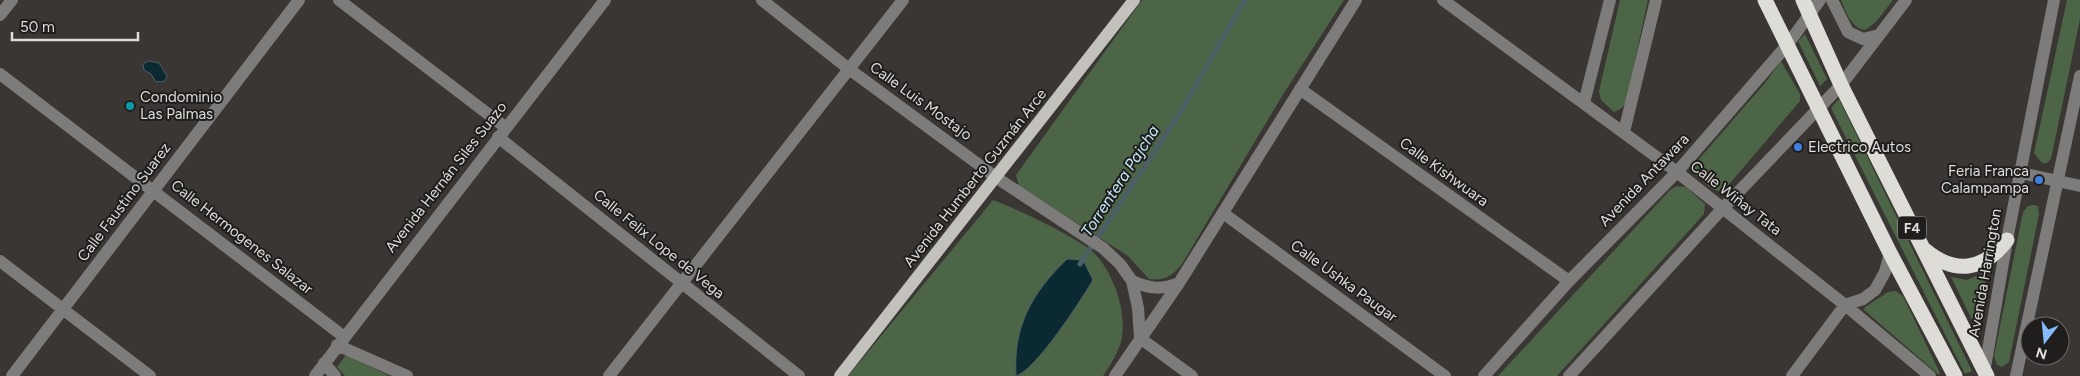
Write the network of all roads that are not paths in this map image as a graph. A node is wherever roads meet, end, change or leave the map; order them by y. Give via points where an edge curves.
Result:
1 (12, 0) edge
2 (300, 0) edge
3 (339, 0) edge
4 (605, 0) edge
5 (762, 0) edge
6 (903, 0) edge
7 (1134, 0) edge
8 (1356, 0) edge
9 (1443, 0) edge
10 (1610, 0) edge
11 (1656, 0) edge
12 (1765, 0) edge
13 (1820, 0) edge
14 (1832, 0) edge
15 (1906, 0) edge
16 (2054, 0) edge
17 (1806, 6) edge
18 (0, 15) edge
19 (1879, 35) junction
20 (1788, 44) junction
21 (849, 69) junction
22 (0, 74) edge
23 (2080, 76) edge
24 (1841, 85) junction
25 (1300, 89) junction
26 (1584, 103) junction
27 (1820, 106) junction
28 (502, 132) junction
29 (1624, 132) junction
30 (1677, 172) junction
31 (2020, 173) junction
32 (997, 178) junction
33 (2058, 181) junction
34 (2080, 186) edge
35 (153, 190) junction
36 (1723, 208) junction
37 (1223, 213) junction
38 (2007, 240) junction
39 (1921, 246) junction
40 (1890, 253) junction
41 (0, 261) edge
42 (1132, 280) junction
43 (1569, 281) junction
44 (682, 282) junction
45 (1180, 283) junction
46 (1845, 305) junction
47 (63, 310) junction
48 (1140, 338) junction
49 (340, 341) junction
50 (324, 363) junction
51 (1985, 374) edge
52 (12, 376) edge
53 (150, 376) edge
54 (314, 376) edge
55 (335, 376) edge
56 (408, 376) edge
57 (609, 376) edge
58 (799, 376) edge
59 (840, 376) edge
60 (1115, 376) edge
61 (1192, 376) edge
62 (1445, 376) edge
63 (1484, 376) edge
64 (1569, 376) edge
65 (1792, 376) edge
66 (1930, 376) edge
67 (1955, 376) edge
68 (2016, 376) edge

1 - 18 street
2 - 35 street, Calle Faustino Suarez
3 - 28 street, Calle Felix Lope de Vega
4 - 28 street, Avenida Hernán Siles Suazo
5 - 21 street, Calle Luis Mostajo
6 - 21 street
7 - 32 main road, Avenida Humberto Guzmán Arce
8 - 25 street
9 - 26 street, Calle Wiñay Tata
10 - 26 street
11 - 29 street
12 - 20 highway, F4
13 - 17 street, Avenida Antawara
14 - 19 street via 1848,32 1863,39
15 - 19 street
16 - 31 street, Avenida Harrington
17 - 20 street, Avenida Antawara
17 - 24 highway, F4
19 - 24 street
20 - 27 highway, F4
20 - 30 street, Avenida Antawara
21 - 32 street, Calle Luis Mostajo
21 - 44 street
22 - 35 street, Calle Hermogenes Salazar
23 - 33 street
24 - 27 street
24 - 39 highway, F4
25 - 37 street
25 - 43 street, Calle Kishwuara
26 - 29 street, Calle Wiñay Tata
27 - 36 street
27 - 40 highway, F4
28 - 44 street, Calle Felix Lope de Vega
28 - 49 street, Avenida Hernán Siles Suazo
29 - 30 street, Calle Wiñay Tata
30 - 36 street, Calle Wiñay Tata
30 - 43 street, Avenida Antawara
31 - 33 street
31 - 38 street, Avenida Harrington
32 - 42 street, Calle Luis Mostajo via 1103,248
32 - 59 main road, Avenida Humberto Guzmán Arce
33 - 34 street
33 - 68 street
35 - 47 street, Calle Faustino Suarez
35 - 49 street, Calle Hermogenes Salazar
36 - 46 street, Calle Wiñay Tata
36 - 64 street
37 - 45 street
37 - 62 street, Calle Ushka Paugar
38 - 39 highway via 1983,262 1966,267 1950,265
38 - 51 street, Avenida Harrington
39 - 51 highway, F4
40 - 46 street via 1885,272 1875,290 1863,299
40 - 67 highway, F4
41 - 47 street
42 - 45 street via 1147,288 1164,289
42 - 48 street, Calle Luis Mostajo
43 - 63 street, Avenida Antawara
44 - 57 street
44 - 58 street, Calle Felix Lope de Vega
45 - 48 street
46 - 65 street
46 - 66 street, Calle Wiñay Tata
47 - 52 street, Calle Faustino Suarez
47 - 53 street
48 - 60 street
48 - 61 street
49 - 50 street, Avenida Hernán Siles Suazo
49 - 56 street, Calle Hermogenes Salazar
50 - 54 street, Avenida Hernán Siles Suazo
50 - 55 street

